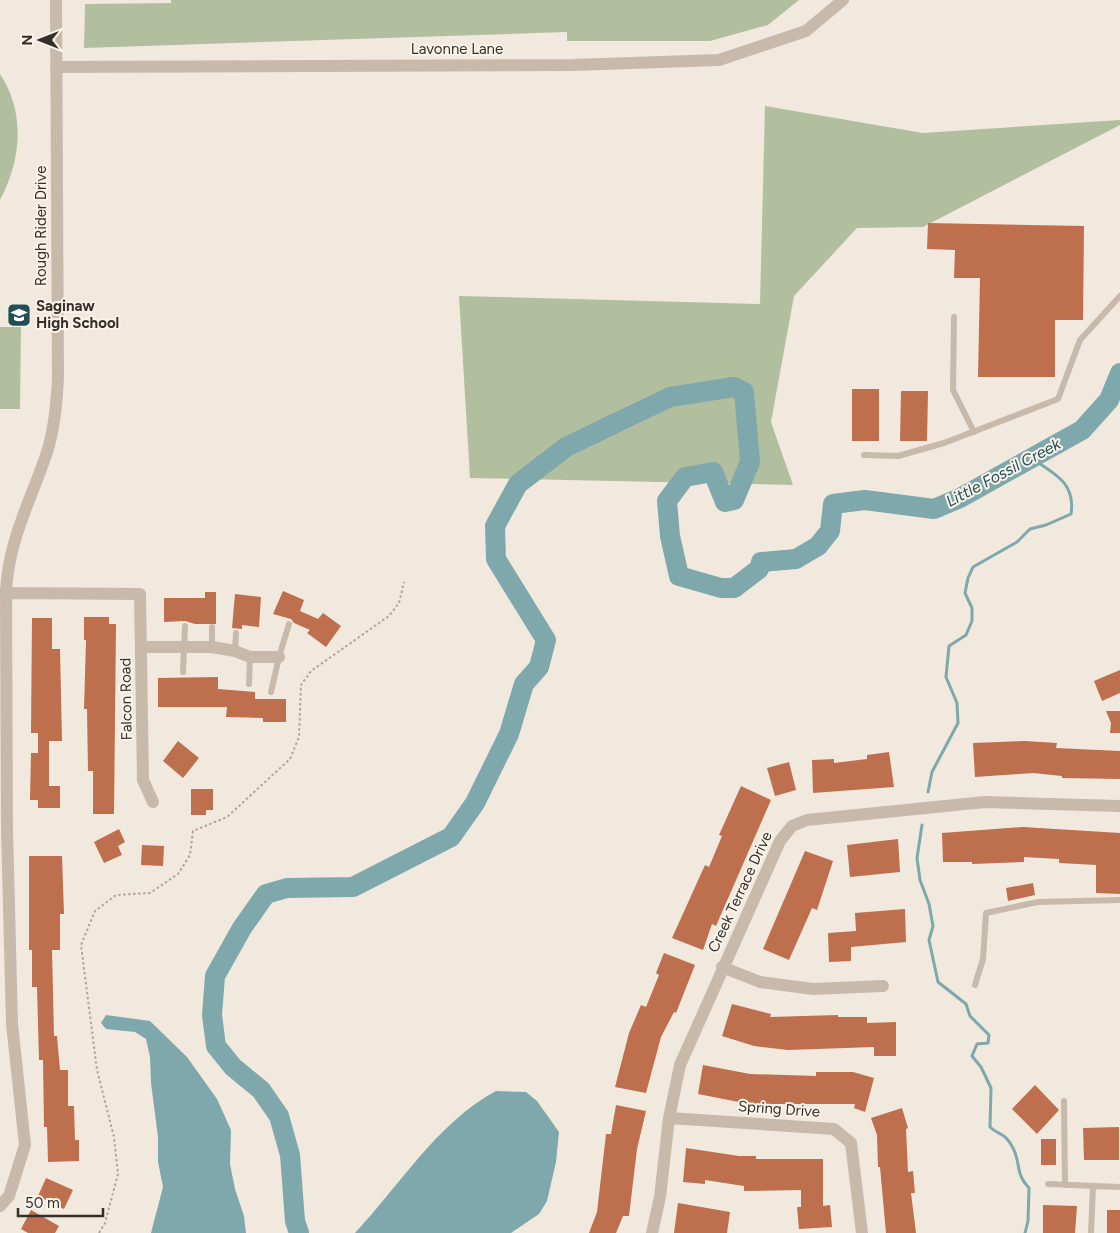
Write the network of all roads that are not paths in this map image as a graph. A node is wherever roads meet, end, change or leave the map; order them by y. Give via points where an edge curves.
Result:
1 (56, 0) edge
2 (843, 0) edge
3 (56, 67) junction
4 (1120, 296) edge
5 (954, 316) dead end
6 (974, 432) junction
7 (864, 455) dead end
8 (3, 593) edge
9 (289, 624) dead end
10 (185, 626) dead end
11 (212, 627) dead end
12 (236, 634) dead end
13 (184, 646) junction
14 (141, 647) junction
15 (212, 647) junction
16 (235, 651) junction
17 (250, 657) junction
18 (279, 657) junction
19 (183, 672) dead end
20 (249, 684) dead end
21 (271, 692) dead end
22 (153, 802) dead end
23 (1120, 806) edge
24 (1120, 900) edge
25 (722, 967) junction
26 (975, 985) dead end
27 (883, 986) dead end
28 (1064, 1101) dead end
29 (669, 1118) junction
30 (1048, 1184) dead end
31 (1065, 1185) junction
32 (1093, 1186) junction
33 (1120, 1186) edge
34 (0, 1206) edge
35 (652, 1233) edge
36 (862, 1233) edge
37 (1091, 1233) edge

1 - 3 street, Rough Rider Drive
2 - 3 street, Lavonne Lane via 806,31 719,60 573,65
3 - 8 street, Rough Rider Drive via 57,396 48,447 16,534
4 - 6 lane via 1080,340 1058,399
5 - 6 lane via 954,390
6 - 7 lane via 898,456
8 - 14 street, Falcon Road via 140,594
8 - 34 street, Rough Rider Drive via 12,1024 25,1145 9,1196
9 - 18 lane
10 - 13 lane
11 - 15 lane
12 - 16 lane
13 - 14 street
13 - 15 street
13 - 19 lane
14 - 22 street, Falcon Road via 143,780
15 - 16 street
16 - 17 street
17 - 18 street
17 - 20 lane
18 - 21 lane
23 - 25 street, Creek Terrace Drive via 985,802 807,820 792,826 780,841
24 - 26 lane via 1038,902 986,913 983,959
25 - 27 street via 760,982 813,989
25 - 29 street, Creek Terrace Drive via 680,1065
28 - 31 lane
29 - 35 street, Creek Terrace Drive via 660,1197
29 - 36 street, Spring Drive via 834,1129 852,1143
30 - 31 lane
31 - 32 lane
32 - 33 lane
32 - 37 lane

